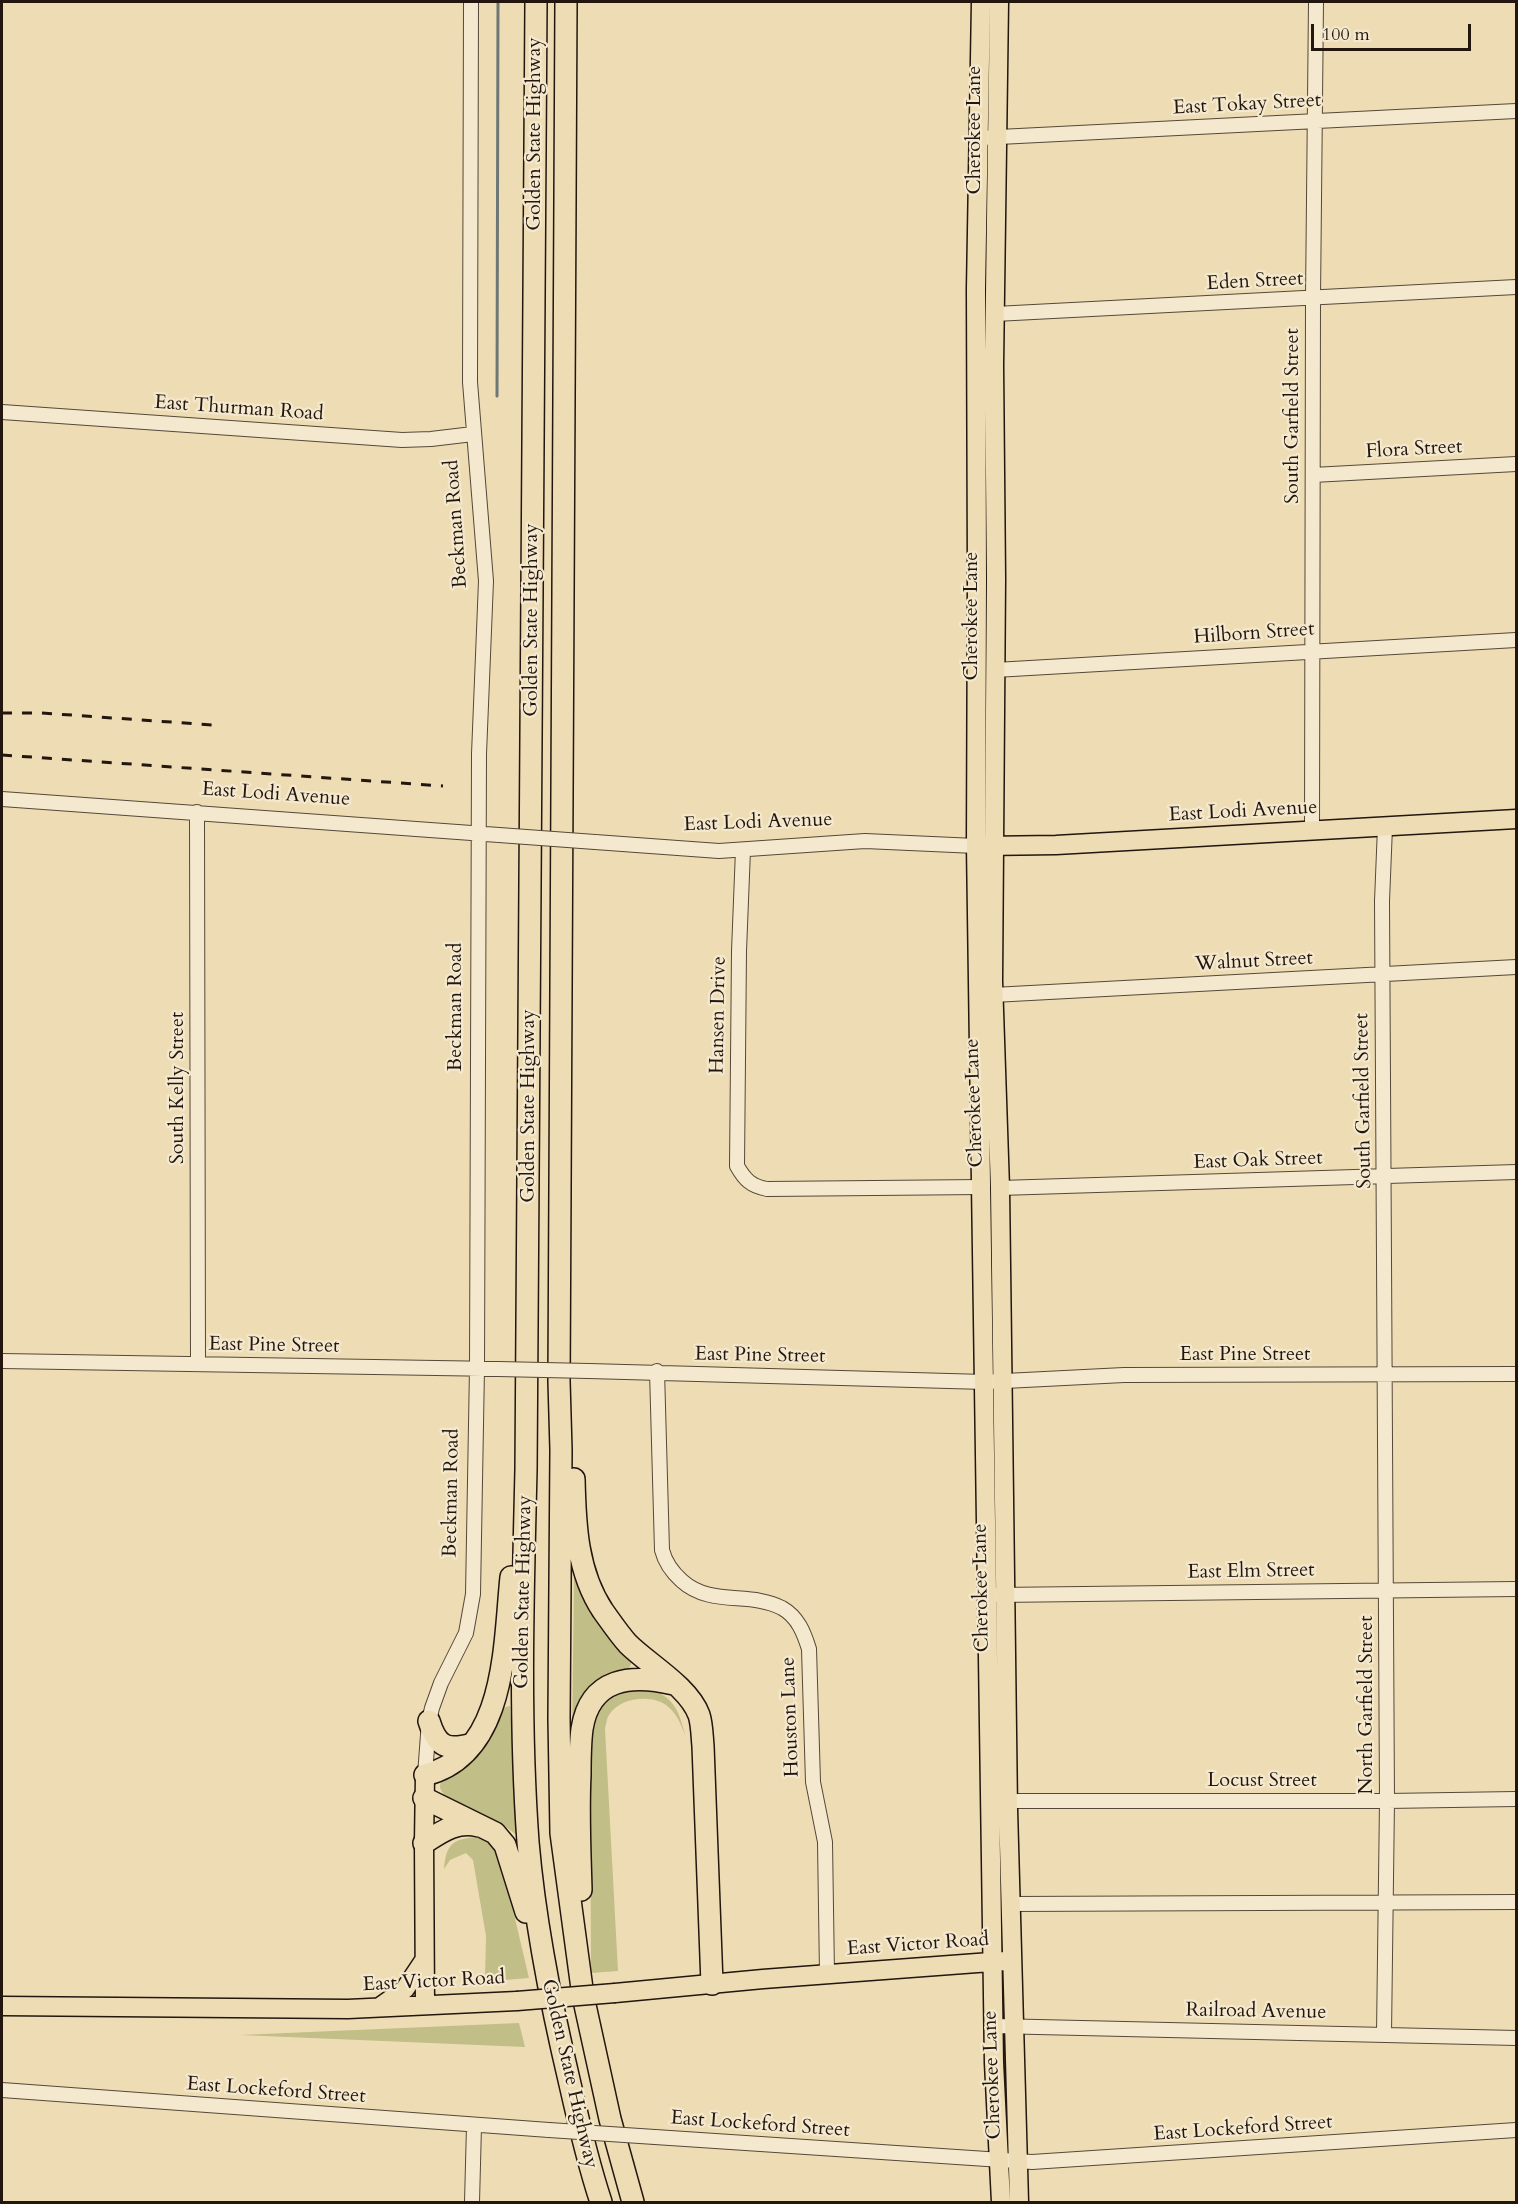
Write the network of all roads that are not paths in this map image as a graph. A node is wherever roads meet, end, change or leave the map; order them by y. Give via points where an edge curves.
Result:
1 (471, 2) edge
2 (536, 2) edge
3 (566, 2) edge
4 (981, 2) edge
5 (999, 2) edge
6 (1316, 2) edge
7 (1516, 111) edge
8 (1316, 121) junction
9 (988, 138) junction
10 (1516, 287) edge
11 (1312, 298) junction
12 (995, 314) junction
13 (2, 412) edge
14 (473, 434) junction
15 (1516, 464) edge
16 (1313, 475) junction
17 (1516, 639) edge
18 (1311, 650) junction
19 (995, 670) junction
20 (2, 799) edge
21 (197, 812) junction
22 (1516, 819) edge
23 (1385, 827) junction
24 (1312, 830) junction
25 (479, 833) junction
26 (984, 847) junction
27 (743, 850) junction
28 (1516, 967) edge
29 (1382, 974) junction
30 (993, 995) junction
31 (1516, 1172) edge
32 (1385, 1176) junction
33 (981, 1187) junction
34 (1000, 1188) junction
35 (2, 1361) edge
36 (198, 1364) junction
37 (477, 1368) junction
38 (657, 1371) junction
39 (1516, 1374) edge
40 (1385, 1375) junction
41 (558, 1381) junction
42 (994, 1381) junction
43 (526, 1470) junction
44 (1516, 1589) edge
45 (1386, 1590) junction
46 (996, 1595) junction
47 (674, 1684) junction
48 (429, 1721) junction
49 (472, 1744) junction
50 (425, 1775) junction
51 (424, 1798) junction
52 (1516, 1799) edge
53 (1008, 1801) junction
54 (1388, 1801) junction
55 (485, 1827) junction
56 (424, 1844) junction
57 (1516, 1902) edge
58 (1386, 1903) junction
59 (1010, 1904) junction
60 (424, 1960) junction
61 (1002, 1961) junction
62 (827, 1974) junction
63 (581, 1975) junction
64 (712, 1984) junction
65 (2, 2006) edge
66 (425, 2006) junction
67 (379, 2007) junction
68 (553, 2011) junction
69 (1014, 2025) junction
70 (994, 2026) junction
71 (1384, 2034) junction
72 (1516, 2038) edge
73 (2, 2090) edge
74 (474, 2126) junction
75 (1516, 2130) edge
76 (1009, 2161) junction
77 (472, 2202) edge
78 (601, 2202) edge
79 (633, 2202) edge
80 (1001, 2202) edge
81 (1018, 2202) edge

1 - 14 street, Beckman Road
2 - 43 highway, Golden State Highway
3 - 41 highway, Golden State Highway
4 - 9 main road, Cherokee Lane
5 - 9 main road, Cherokee Lane
6 - 8 street, South Garfield Street
7 - 8 street, East Tokay Street
8 - 9 street, East Tokay Street
8 - 11 street, South Garfield Street
9 - 12 main road, Cherokee Lane
9 - 26 main road, Cherokee Lane via 976,312
10 - 11 street, Eden Street
11 - 12 street, Eden Street
11 - 16 street, South Garfield Street
12 - 19 main road, Cherokee Lane
13 - 14 street, East Thurman Road via 402,440
14 - 25 street, Beckman Road via 486,581
15 - 16 street, Flora Street
16 - 18 street, South Garfield Street
17 - 18 street, Hilborn Street
18 - 19 street, Hilborn Street
18 - 24 street, South Garfield Street
19 - 26 main road, Cherokee Lane
20 - 21 street, East Lodi Avenue
21 - 25 street, East Lodi Avenue
21 - 36 street, South Kelly Street
22 - 23 main road, East Lodi Avenue
23 - 24 main road, East Lodi Avenue
23 - 29 street, South Garfield Street
24 - 26 main road, East Lodi Avenue
25 - 27 street, East Lodi Avenue, bridge
25 - 37 street, Beckman Road
26 - 27 street, East Lodi Avenue via 865,841
26 - 30 main road, Cherokee Lane
26 - 33 main road, Cherokee Lane
27 - 33 street, Hansen Drive via 737,1166 744,1179 767,1189
28 - 29 street, Walnut Street
29 - 30 street, Walnut Street
29 - 32 street, South Garfield Street
30 - 34 main road, Cherokee Lane
31 - 32 street, East Oak Street
32 - 34 street, East Oak Street
32 - 40 street, South Garfield Street
33 - 42 main road, Cherokee Lane
34 - 42 main road, Cherokee Lane
35 - 36 street, East Pine Street
36 - 37 street, East Pine Street
37 - 38 street, East Pine Street, bridge
37 - 48 street, Beckman Road via 471,1614
38 - 42 street, East Pine Street
38 - 62 street, Houston Lane via 664,1557 675,1575 698,1592 783,1608 804,1632 809,1649 813,1782 825,1842
39 - 40 street, East Pine Street
40 - 42 street, East Pine Street via 1124,1375
40 - 45 street, North Garfield Street
41 - 47 highway via 573,1451 575,1519 587,1579 602,1610 629,1644
41 - 63 highway, Golden State Highway via 561,1833
42 - 46 main road, Cherokee Lane
43 - 49 highway via 516,1512 501,1674 495,1704
43 - 68 highway, Golden State Highway via 522,1658 528,1844
44 - 45 street, East Elm Street
45 - 46 street, East Elm Street
45 - 54 street, North Garfield Street
46 - 53 main road, Cherokee Lane
46 - 61 main road, Cherokee Lane
47 - 63 highway via 647,1678 625,1679 599,1693 585,1716 579,1803
47 - 64 highway via 692,1701 701,1729
48 - 49 highway via 437,1741 445,1746
48 - 50 street, Beckman Road
49 - 50 highway via 459,1760
50 - 51 main road, Beckman Road
51 - 55 highway
51 - 56 main road, Beckman Road
52 - 54 street, Locust Street
53 - 54 street, Locust Street
53 - 59 main road, Cherokee Lane
54 - 58 street, North Garfield Street
55 - 56 highway via 457,1825
55 - 68 highway via 505,1845 512,1862
56 - 60 main road, Beckman Road
57 - 58 street
58 - 59 street
58 - 71 street, North Garfield Street
59 - 61 main road, Cherokee Lane
60 - 66 main road, Beckman Road
60 - 67 main road via 405,1989
61 - 62 main road, East Victor Road
61 - 69 main road, Cherokee Lane
61 - 70 main road, Cherokee Lane
62 - 64 main road, East Victor Road
63 - 79 highway, Golden State Highway via 610,2119
64 - 66 main road, East Victor Road, bridge
65 - 67 main road, East Victor Road
66 - 67 main road, East Victor Road
68 - 78 highway, Golden State Highway
69 - 70 street, Railroad Avenue
69 - 71 street, Railroad Avenue
69 - 76 main road, Cherokee Lane
70 - 76 main road, Cherokee Lane
71 - 72 street, Railroad Avenue
73 - 74 street, East Lockeford Street
74 - 76 street, East Lockeford Street, bridge
74 - 77 street
75 - 76 street, East Lockeford Street via 1050,2162
76 - 80 main road, Cherokee Lane
76 - 81 main road, Cherokee Lane

